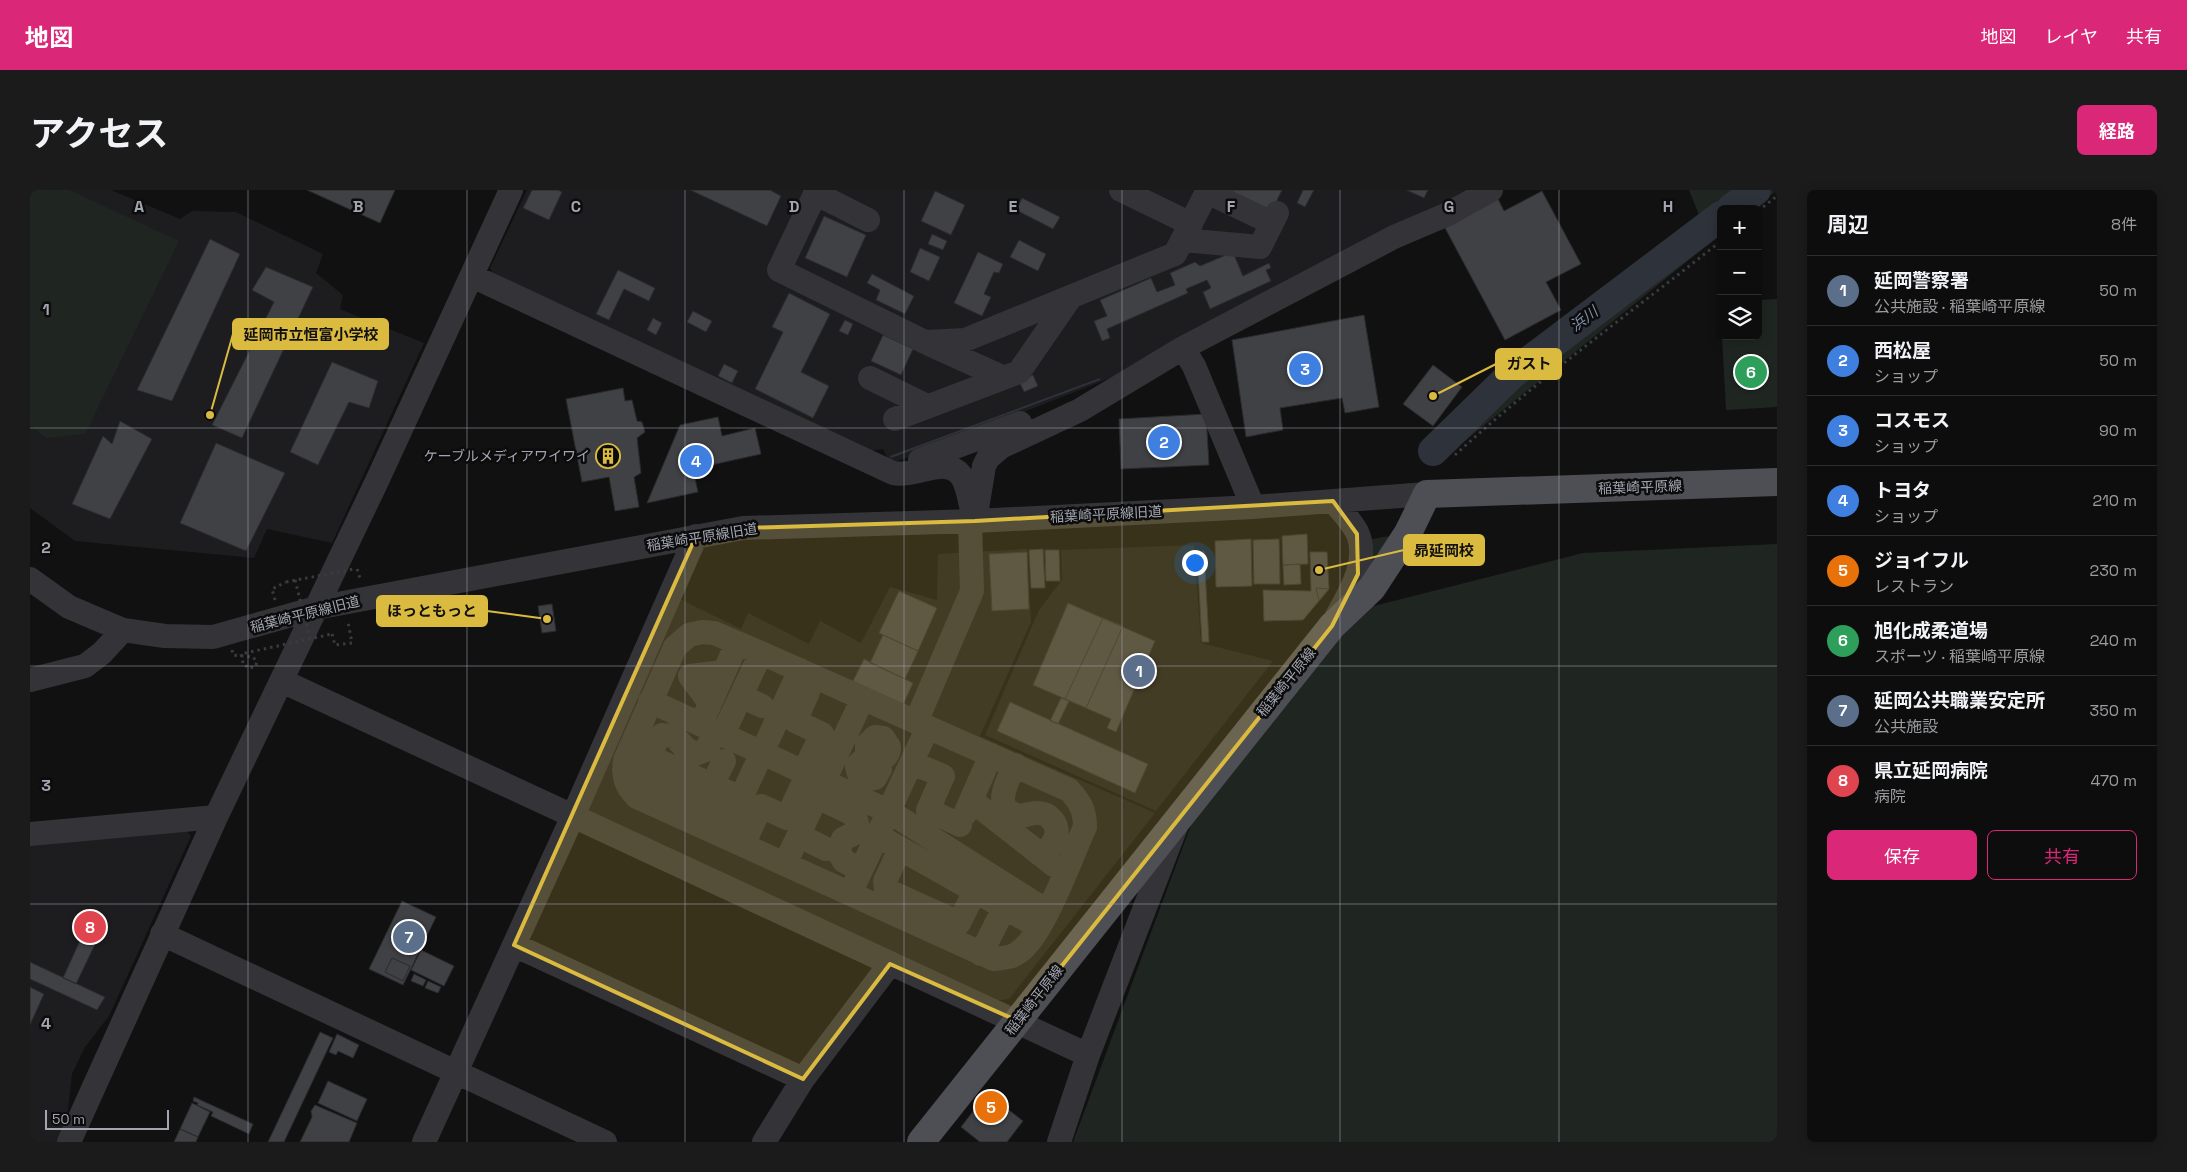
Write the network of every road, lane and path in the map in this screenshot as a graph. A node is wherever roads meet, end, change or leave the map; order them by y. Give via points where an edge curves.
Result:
1 (511, 190) edge
2 (1121, 190) edge
3 (1491, 190) edge
4 (816, 191) edge
5 (1208, 191) edge
6 (1777, 196) edge
7 (1762, 208) edge
8 (868, 220) dead end
9 (1187, 232) junction
10 (1717, 244) edge
11 (472, 276) junction
12 (1070, 298) junction
13 (925, 342) junction
14 (1183, 348) junction
15 (1002, 377) junction
16 (870, 378) dead end
17 (1112, 391) junction
18 (927, 406) junction
19 (895, 419) dead end
20 (987, 436) junction
21 (1454, 455) dead end
22 (888, 470) junction
23 (962, 478) junction
24 (1777, 482) edge
25 (1427, 494) junction
26 (1334, 501) junction
27 (1252, 507) junction
28 (972, 521) junction
29 (696, 536) junction
30 (354, 569) dead end
31 (30, 579) edge
32 (295, 580) junction
33 (272, 588) dead end
34 (345, 603) junction
35 (316, 608) junction
36 (1332, 626) junction
37 (123, 630) junction
38 (310, 638) junction
39 (737, 643) junction
40 (761, 653) junction
41 (233, 654) dead end
42 (808, 674) junction
43 (30, 680) edge
44 (282, 681) junction
45 (741, 696) junction
46 (863, 698) junction
47 (650, 701) junction
48 (762, 706) dead end
49 (913, 720) junction
50 (713, 730) junction
51 (763, 752) junction
52 (992, 755) junction
53 (634, 758) junction
54 (696, 763) dead end
55 (912, 763) junction
56 (1015, 765) junction
57 (814, 781) junction
58 (902, 784) junction
59 (971, 800) junction
60 (890, 812) junction
61 (1181, 814) junction
62 (573, 816) junction
63 (216, 817) junction
64 (737, 817) junction
65 (30, 834) edge
66 (878, 836) junction
67 (825, 840) dead end
68 (900, 849) junction
69 (1043, 856) junction
70 (785, 864) junction
71 (862, 867) junction
72 (1064, 873) junction
73 (813, 877) junction
74 (887, 877) junction
75 (978, 893) junction
76 (850, 894) junction
77 (1004, 908) junction
78 (970, 919) junction
79 (1043, 919) junction
80 (993, 930) junction
81 (162, 934) junction
82 (959, 944) junction
83 (514, 946) junction
84 (982, 954) junction
85 (890, 964) junction
86 (1018, 1021) junction
87 (1088, 1055) junction
88 (456, 1074) junction
89 (803, 1078) junction
90 (69, 1142) edge
91 (424, 1142) edge
92 (605, 1142) edge
93 (764, 1142) edge
94 (921, 1142) edge
95 (1059, 1142) edge

1 - 11 street
2 - 9 street
3 - 14 street
4 - 8 street
4 - 13 street via 779,270
5 - 9 street
5 - 9 street via 1274,218 1260,247
6 - 7 path
9 - 12 street via 1175,254
10 - 21 path via 1572,355
11 - 22 street
11 - 35 street
12 - 13 street via 966,340
12 - 15 street via 1019,372
13 - 15 street
14 - 17 street
14 - 27 street via 1194,366
15 - 18 street
16 - 18 street
17 - 20 street
17 - 28 street via 1080,410 1001,447 988,458
18 - 19 street
20 - 22 street
20 - 23 street via 975,446
22 - 23 street via 901,475 946,466 953,468
23 - 28 street
24 - 25 main road, 稲葉崎平原線
25 - 26 street, 稲葉崎平原線旧道
25 - 36 main road, 稲葉崎平原線 via 1408,534 1372,588
26 - 27 street, 稲葉崎平原線旧道
26 - 36 street via 1357,534 1360,551 1358,574
27 - 28 street, 稲葉崎平原線旧道
28 - 29 street, 稲葉崎平原線旧道 via 743,528
28 - 49 street via 972,591
29 - 34 street, 稲葉崎平原線旧道
29 - 62 street
30 - 32 path, bridge
31 - 37 street, 稲葉崎平原線旧道 via 69,607
32 - 33 path, bridge
32 - 38 path, bridge
34 - 35 street, 稲葉崎平原線旧道
34 - 38 path, bridge via 352,642 335,645 332,634
35 - 37 street, 稲葉崎平原線旧道 via 213,637 165,636
35 - 44 street
36 - 61 main road, 稲葉崎平原線
37 - 43 street via 85,666
38 - 41 path, bridge via 241,654 243,664 248,668 255,667 257,662 253,657
39 - 40 street
39 - 47 street via 714,633 689,635 676,647
39 - 50 street via 710,703
40 - 42 street
40 - 45 street
42 - 46 street
42 - 51 street
42 - 57 street via 795,720 822,734
44 - 62 street
44 - 63 street
45 - 48 street
45 - 50 street
46 - 49 street
46 - 57 street
47 - 50 street
47 - 53 street
49 - 52 street
49 - 55 street
49 - 58 street via 878,757
50 - 51 street
50 - 53 street via 706,750 695,754 686,750 674,736 662,736
51 - 57 street
51 - 64 street
52 - 56 street
52 - 59 street
53 - 64 street
53 - 64 street via 627,787 637,797
54 - 64 street via 721,767
55 - 58 street
55 - 59 street via 943,776 928,810 957,830
56 - 69 street via 1002,792 1004,801 1013,814 1041,813 1055,824 1056,836
56 - 72 street via 1069,790 1080,802 1085,814 1085,827
57 - 60 street
57 - 64 street via 787,818 761,806
57 - 70 street
57 - 71 street via 855,816 858,828 842,839 838,851 844,861
58 - 60 street
59 - 69 street
60 - 66 street
60 - 79 street
61 - 86 main road, 稲葉崎平原線
61 - 87 street
62 - 83 street
62 - 85 street
63 - 65 street
63 - 81 street
64 - 70 street
66 - 68 street
66 - 71 street
67 - 73 street
68 - 74 street
68 - 75 street
69 - 72 street
70 - 73 street
71 - 74 street
71 - 76 street
72 - 79 street
73 - 76 street
74 - 75 street via 886,890 955,923 959,923
75 - 77 street
75 - 78 street
76 - 82 street
77 - 79 street
77 - 80 street
78 - 80 street
78 - 82 street
79 - 84 street via 1031,942 1020,952 1009,958 994,959
80 - 84 street
81 - 88 street
81 - 90 street
82 - 84 street
83 - 88 street
83 - 89 street
85 - 86 street
85 - 89 street
86 - 87 street
86 - 94 main road, 稲葉崎平原線
87 - 95 street
88 - 91 street
88 - 92 street
89 - 93 street

